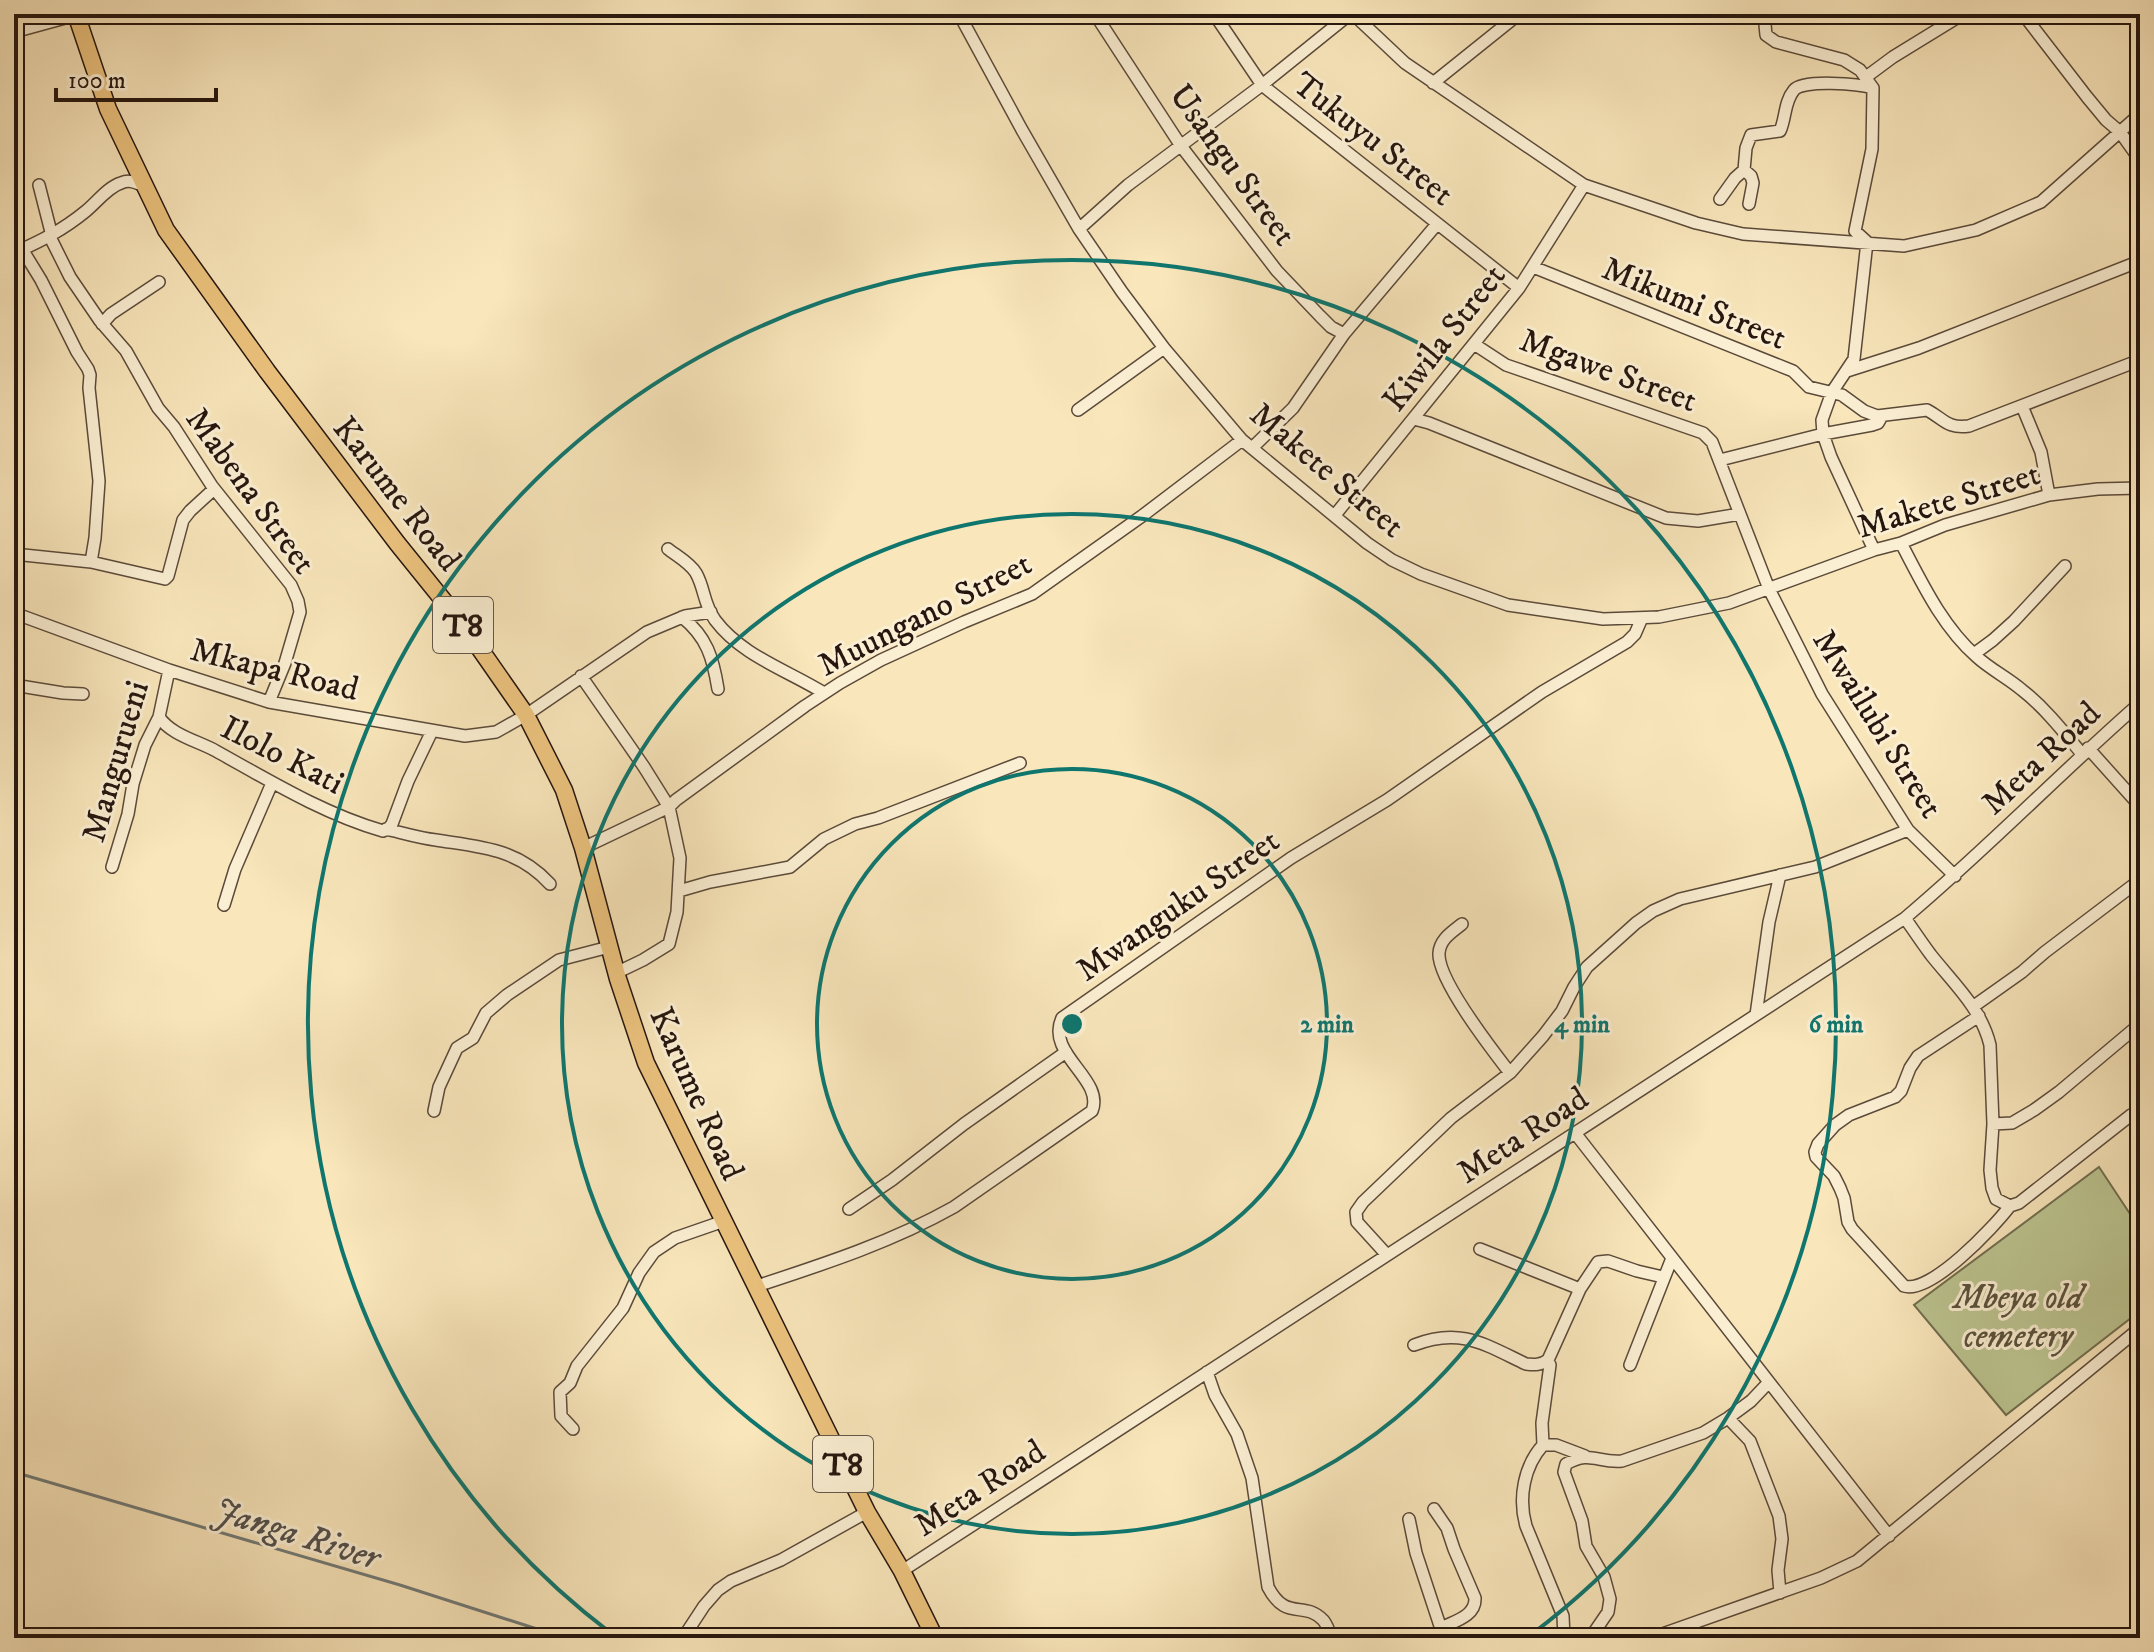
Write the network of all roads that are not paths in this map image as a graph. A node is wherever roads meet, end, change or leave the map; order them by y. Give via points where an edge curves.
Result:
1 (959, 14) edge
2 (1095, 14) edge
3 (1214, 14) edge
4 (1352, 14) edge
5 (1519, 14) edge
6 (1764, 14) edge
7 (1963, 14) edge
8 (2023, 14) edge
9 (70, 15) edge
10 (14, 32) edge
11 (1866, 77) junction
12 (1433, 83) junction
13 (1262, 85) junction
14 (1873, 88) junction
15 (2140, 114) edge
16 (2120, 132) junction
17 (1181, 146) junction
18 (2140, 160) edge
19 (1744, 170) junction
20 (39, 185) dead end
21 (1584, 185) junction
22 (146, 187) junction
23 (1720, 199) dead end
24 (1749, 204) dead end
25 (1437, 224) junction
26 (1079, 229) junction
27 (51, 237) junction
28 (1867, 242) junction
29 (18, 251) edge
30 (2140, 261) edge
31 (1533, 267) junction
32 (159, 282) dead end
33 (1519, 288) junction
34 (101, 322) junction
35 (1344, 334) junction
36 (1474, 344) junction
37 (1164, 348) junction
38 (2140, 360) edge
39 (1847, 371) junction
40 (1832, 392) junction
41 (2022, 406) junction
42 (1078, 410) dead end
43 (1882, 416) junction
44 (1414, 419) junction
45 (1823, 434) junction
46 (1242, 440) junction
47 (1252, 448) junction
48 (1720, 460) junction
49 (2140, 488) edge
50 (214, 489) junction
51 (2049, 495) junction
52 (1740, 514) junction
53 (1335, 515) junction
54 (1901, 543) junction
55 (668, 549) dead end
56 (1874, 550) junction
57 (14, 554) edge
58 (91, 562) junction
59 (2065, 566) dead end
60 (1769, 589) junction
61 (711, 612) junction
62 (14, 613) edge
63 (682, 617) junction
64 (1642, 618) junction
65 (1974, 654) junction
66 (169, 670) junction
67 (581, 676) junction
68 (14, 685) edge
69 (718, 689) dead end
70 (824, 693) junction
71 (83, 694) dead end
72 (269, 702) junction
73 (2140, 703) edge
74 (526, 715) junction
75 (159, 717) junction
76 (432, 731) junction
77 (2085, 751) junction
78 (1020, 763) dead end
79 (272, 783) junction
80 (2140, 806) edge
81 (669, 807) junction
82 (387, 829) junction
83 (1908, 830) junction
84 (583, 848) junction
85 (112, 867) dead end
86 (1780, 875) junction
87 (1955, 876) junction
88 (2140, 880) edge
89 (550, 884) dead end
90 (679, 891) junction
91 (224, 905) dead end
92 (1905, 918) junction
93 (1462, 924) dead end
94 (609, 947) junction
95 (616, 973) junction
96 (1977, 1011) junction
97 (1756, 1015) junction
98 (2140, 1024) edge
99 (1066, 1052) junction
100 (1510, 1073) junction
101 (434, 1111) dead end
102 (2140, 1114) edge
103 (1993, 1124) junction
104 (1575, 1133) junction
105 (2010, 1206) junction
106 (849, 1209) dead end
107 (724, 1221) junction
108 (1480, 1249) dead end
109 (1387, 1255) junction
110 (1672, 1258) junction
111 (1663, 1277) junction
112 (757, 1286) junction
113 (1580, 1289) junction
114 (2140, 1328) edge
115 (1414, 1345) dead end
116 (1548, 1360) junction
117 (1630, 1365) dead end
118 (1207, 1372) junction
119 (1769, 1382) junction
120 (1728, 1418) junction
121 (573, 1429) dead end
122 (1543, 1445) junction
123 (1585, 1456) junction
124 (1434, 1509) dead end
125 (867, 1512) junction
126 (1409, 1519) dead end
127 (1889, 1536) junction
128 (902, 1571) junction
129 (1780, 1593) junction
130 (1442, 1633) edge
131 (683, 1638) edge
132 (935, 1638) edge
133 (1332, 1638) edge
134 (1564, 1638) edge
135 (1587, 1638) edge
136 (1651, 1638) edge

1 - 26 street, Makete Street
2 - 17 street, Usangu Street
3 - 13 street, Tukuyu Street
4 - 12 street
4 - 13 street
5 - 12 street
6 - 11 street via 1766,35 1776,42 1844,60
7 - 11 street
8 - 16 street
9 - 10 street
9 - 22 highway, Karume Road / T8
11 - 14 street
12 - 21 street
13 - 17 street
13 - 25 street, Tukuyu Street
14 - 19 street via 1797,87 1788,99 1780,131 1749,136
14 - 28 street via 1872,149 1855,231
15 - 16 street
16 - 18 street
16 - 28 street via 2041,202 1976,230 1904,246
17 - 26 street
17 - 35 street, Usangu Street via 1277,271
19 - 23 street
19 - 24 street via 1753,183
20 - 27 street, Mabena Street
21 - 28 street via 1743,234
21 - 31 street, Kiwila Street
22 - 27 street via 132,181 114,186
22 - 74 highway, Karume Road / T8 via 166,230 206,287
25 - 33 street, Tukuyu Street
25 - 35 street
26 - 37 street, Makete Street
27 - 29 street
27 - 34 street, Mabena Street
28 - 39 street via 1854,359
29 - 58 street via 41,280 90,375 99,481
30 - 39 street
31 - 33 street, Kiwila Street
31 - 40 street, Mikumi Street via 1793,371 1809,387
32 - 34 street
33 - 36 street, Kiwila Street
34 - 50 street, Mabena Street via 126,351
35 - 47 street via 1293,408
36 - 44 street, Kiwila Street
36 - 48 street, Mgawe Street via 1506,365 1703,433
37 - 42 street
37 - 46 street, Makete Street
38 - 41 street
39 - 40 street
40 - 43 street, Mikumi Street
40 - 45 street via 1823,414
41 - 43 street via 1960,427 1927,410
41 - 51 street via 2041,452
43 - 45 street via 1872,425
44 - 52 street via 1666,518 1698,521
44 - 53 street, Kiwila Street
45 - 48 street
45 - 56 street
46 - 47 street, Makete Street
46 - 70 street, Muungano Street via 1032,594 881,660
47 - 53 street, Makete Street
48 - 52 street, Mgawe Street
49 - 51 street, Makete Street
50 - 58 street via 183,520 167,578
50 - 72 street, Mabena Street via 298,601 300,612
51 - 54 street, Makete Street
52 - 60 street, Mgawe Street
53 - 64 street, Makete Street via 1392,560 1508,605 1603,619
54 - 56 street, Makete Street
54 - 65 street via 1934,606
55 - 61 street via 694,569
56 - 60 street, Makete Street
57 - 58 street
59 - 65 street via 2014,621
60 - 64 street, Makete Street via 1729,603
60 - 83 street, Mwailubi Street via 1822,694
61 - 63 street, Mkapa Road
61 - 70 street via 754,655
62 - 66 street, Mkapa Road
63 - 67 street, Mkapa Road via 647,632
63 - 69 street via 706,644
64 - 99 street, Mwanguku Street via 1627,642 1291,858 1062,1018 1059,1041
65 - 77 street via 2023,690
66 - 72 street, Mkapa Road
66 - 75 street, Mangurueni
67 - 74 street, Mkapa Road
67 - 81 street
68 - 71 street
70 - 81 street, Muungano Street
72 - 76 street, Mkapa Road
73 - 77 street, Meta Road
74 - 76 street, Mkapa Road via 496,732 465,736
74 - 84 highway, Karume Road / T8 via 564,790
75 - 79 street, Ilolo Kati via 175,732
75 - 85 street, Mangurueni via 145,745
76 - 82 street
77 - 80 street
77 - 87 street, Meta Road
78 - 90 street via 855,824 824,839 790,867
79 - 82 street, Ilolo Kati via 324,809
79 - 91 street
81 - 84 street, Muungano Street
81 - 90 street via 680,858
82 - 89 street, Ilolo Kati via 509,854
83 - 86 street via 1815,867
83 - 87 street, Mwailubi Street
84 - 94 highway, Karume Road / T8
86 - 97 street
86 - 100 street via 1680,899 1636,923 1587,967 1562,1011
87 - 92 street, Meta Road
88 - 96 street
90 - 95 street via 669,944
92 - 96 street
92 - 97 street, Meta Road
93 - 100 street via 1444,940 1440,965
94 - 95 highway, Karume Road / T8
94 - 101 street via 559,960 486,1013 473,1038 457,1048
95 - 107 highway, Karume Road / T8 via 646,1063
96 - 103 street via 1990,1045
96 - 105 street via 1918,1056 1895,1097 1849,1115 1824,1135 1815,1152 1840,1188 1852,1229 1909,1288 1926,1282 1972,1248
97 - 104 street, Meta Road
98 - 103 street via 2034,1110 2012,1123
99 - 106 street
99 - 112 street via 1092,1092 1092,1111 931,1220
100 - 109 street via 1410,1155 1356,1212 1357,1222
102 - 105 street via 2131,1115
103 - 105 street via 1993,1194
104 - 109 street, Meta Road
104 - 110 street
107 - 112 highway, Karume Road / T8
107 - 121 street via 667,1242 642,1268 623,1308 560,1392 561,1416
108 - 113 street
109 - 118 street, Meta Road
110 - 111 street
110 - 119 street
111 - 113 street via 1602,1260
111 - 117 street
112 - 125 highway, T8
113 - 116 street
114 - 127 street
115 - 116 street via 1456,1336 1526,1364
116 - 122 street
118 - 128 street, Meta Road
118 - 133 street via 1252,1478 1268,1587 1275,1601 1324,1621
119 - 120 street
119 - 127 street
120 - 123 street via 1703,1433 1622,1461
120 - 129 street via 1750,1441 1779,1516
122 - 123 street
122 - 134 street via 1528,1470 1522,1514 1563,1616
123 - 135 street via 1568,1462 1564,1472 1610,1605
124 - 130 street via 1447,1528 1476,1604
125 - 128 highway, T8
125 - 131 street via 731,1581 704,1606
126 - 130 street
127 - 129 street via 1857,1561
128 - 132 highway, T8
129 - 136 street

